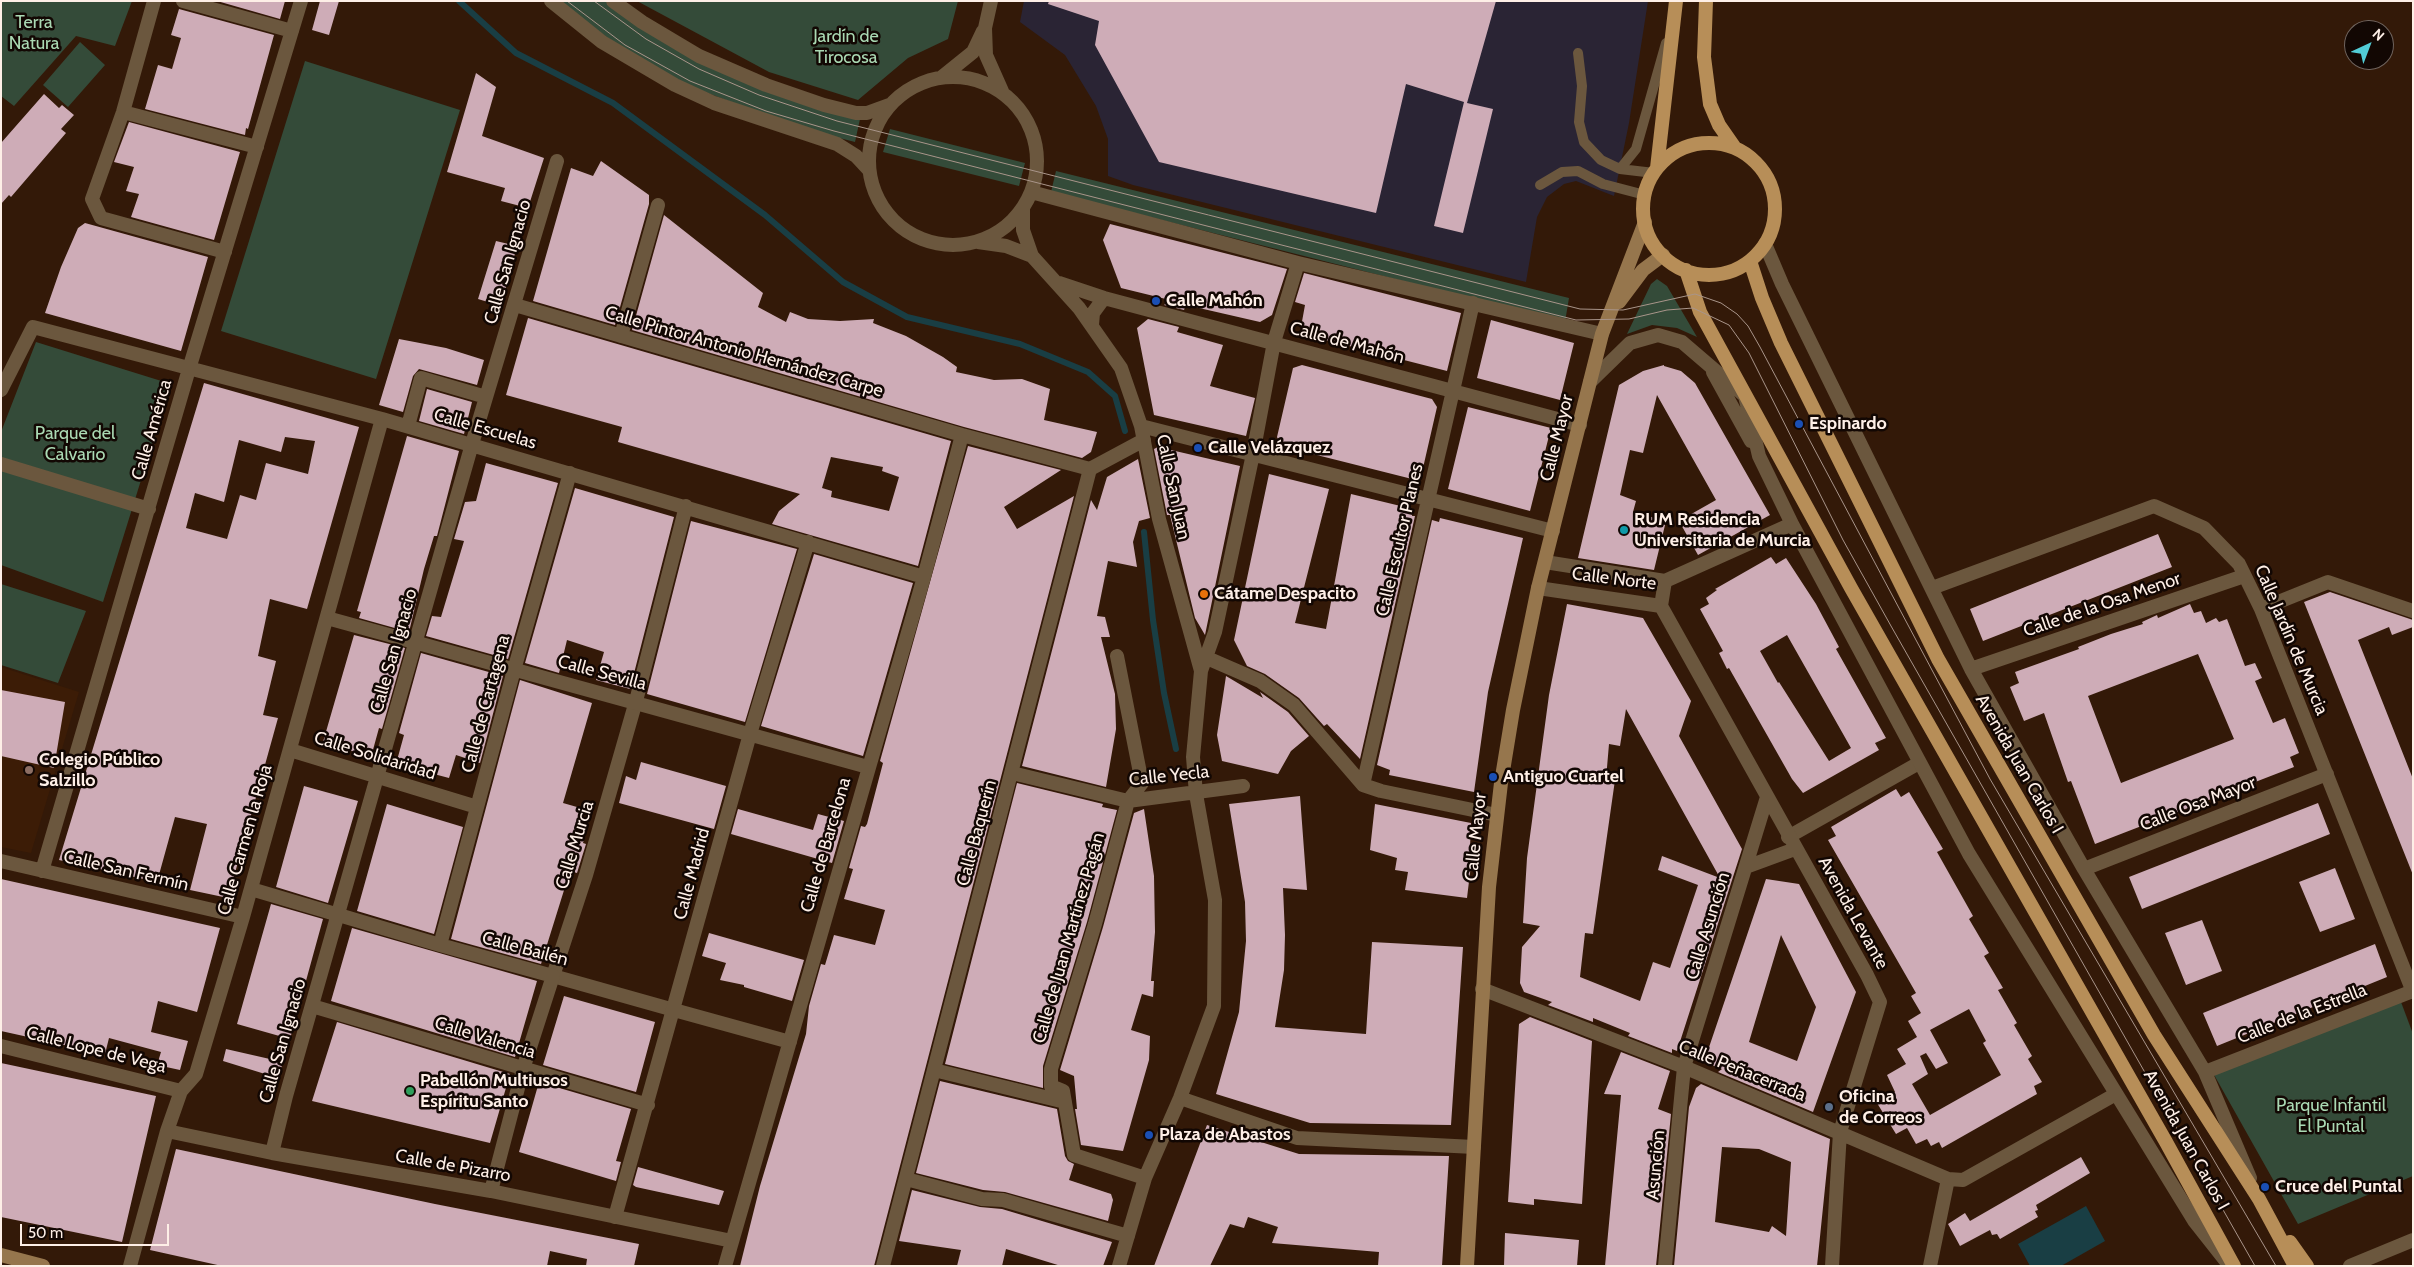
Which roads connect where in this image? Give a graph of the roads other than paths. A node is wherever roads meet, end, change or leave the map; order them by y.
1 (154, 1) edge
2 (183, 1) edge
3 (302, 1) edge
4 (551, 1) edge
5 (613, 1) edge
6 (991, 1) edge
7 (1706, 1) edge
8 (1675, 8) edge
9 (985, 28) junction
10 (292, 31) junction
11 (1578, 53) dead end
12 (941, 78) junction
13 (1003, 93) junction
14 (890, 105) junction
15 (123, 112) junction
16 (257, 147) junction
17 (1735, 148) junction
18 (557, 162) dead end
19 (1620, 169) junction
20 (869, 170) junction
21 (1656, 170) junction
22 (1540, 185) dead end
23 (1031, 192) junction
24 (1645, 195) junction
25 (658, 206) dead end
26 (1023, 209) junction
27 (1645, 222) junction
28 (977, 242) junction
29 (1765, 244) junction
30 (225, 252) junction
31 (1663, 255) junction
32 (1032, 256) junction
33 (1750, 261) junction
34 (1298, 263) junction
35 (1686, 270) junction
36 (1056, 282) junction
37 (1104, 298) junction
38 (1473, 303) junction
39 (515, 306) junction
40 (1092, 325) junction
41 (1602, 334) junction
42 (622, 336) junction
43 (1274, 342) junction
44 (1709, 365) junction
45 (189, 369) junction
46 (1590, 382) junction
47 (1, 390) edge
48 (1453, 392) junction
49 (1745, 396) junction
50 (486, 397) junction
51 (382, 418) junction
52 (1580, 425) junction
53 (408, 426) junction
54 (1141, 426) junction
55 (962, 435) junction
56 (1144, 440) junction
57 (472, 444) junction
58 (1253, 454) junction
59 (1759, 456) junction
60 (1, 464) edge
61 (1090, 469) junction
62 (570, 473) junction
63 (1428, 499) junction
64 (686, 506) junction
65 (148, 509) junction
66 (1792, 524) junction
67 (1553, 530) junction
68 (808, 542) junction
69 (1545, 562) junction
70 (2244, 576) junction
71 (924, 577) junction
72 (1665, 581) junction
73 (1538, 588) junction
74 (1932, 588) junction
75 (1661, 606) junction
76 (2261, 609) junction
77 (2413, 611) edge
78 (327, 618) junction
79 (416, 643) junction
80 (1117, 656) dead end
81 (1204, 664) junction
82 (514, 670) junction
83 (1971, 670) junction
84 (636, 702) junction
85 (750, 734) junction
86 (290, 750) junction
87 (1919, 763) junction
88 (868, 767) junction
89 (1012, 773) junction
90 (2326, 774) junction
91 (378, 777) junction
92 (1363, 785) junction
93 (1243, 786) dead end
94 (1196, 794) junction
95 (1767, 797) junction
96 (1128, 802) junction
97 (477, 807) junction
98 (1497, 815) junction
99 (1792, 843) junction
100 (1, 861) edge
101 (1746, 867) junction
102 (2084, 869) junction
103 (42, 871) junction
104 (251, 889) junction
105 (338, 915) junction
106 (243, 917) junction
107 (440, 945) junction
108 (553, 976) junction
109 (1482, 989) junction
110 (2413, 992) edge
111 (312, 1006) junction
112 (674, 1010) junction
113 (790, 1042) junction
114 (1, 1046) edge
115 (1684, 1067) junction
116 (523, 1069) junction
117 (934, 1070) junction
118 (2205, 1072) junction
119 (181, 1091) junction
120 (2116, 1094) junction
121 (1180, 1098) junction
122 (1065, 1102) junction
123 (648, 1105) junction
124 (167, 1131) junction
125 (1840, 1132) junction
126 (1474, 1147) junction
127 (272, 1153) junction
128 (1145, 1178) junction
129 (906, 1179) junction
130 (1948, 1179) junction
131 (491, 1191) junction
132 (2259, 1199) junction
133 (615, 1217) junction
134 (1128, 1236) junction
135 (2413, 1240) edge
136 (732, 1241) junction
137 (1, 1255) edge
138 (43, 1266) edge
139 (130, 1266) edge
140 (725, 1266) edge
141 (883, 1266) edge
142 (1119, 1266) edge
143 (1467, 1266) edge
144 (1665, 1266) edge
145 (1832, 1266) edge
146 (1930, 1266) edge
147 (2230, 1266) edge
148 (2234, 1266) edge
149 (2295, 1266) edge
150 (2307, 1266) edge
151 (2350, 1266) edge

1 - 15 street
2 - 10 street
3 - 10 street, Calle América
4 - 20 street
5 - 14 street
6 - 9 street
7 - 17 main road
8 - 19 lane
8 - 21 main road
9 - 12 street
9 - 13 street
10 - 16 street, Calle América
11 - 19 lane
12 - 13 street
12 - 14 street
13 - 23 street
14 - 20 street
15 - 16 street
15 - 30 street
16 - 30 street, Calle América
17 - 21 main road
17 - 29 main road
18 - 39 street, Calle San Ignacio
19 - 21 lane
20 - 28 street
21 - 24 main road
22 - 24 lane
23 - 26 street
23 - 34 street
24 - 27 main road
25 - 42 street
26 - 28 street
26 - 32 street, Calle San Juan
27 - 31 main road
27 - 41 main road
28 - 32 street, Calle San Juan
29 - 33 main road
29 - 74 street
30 - 45 street, Calle América
31 - 35 main road
31 - 41 main road
32 - 36 street, Calle San Juan
33 - 35 main road
33 - 132 main road, Avenida Juan Carlos I
34 - 38 street
34 - 43 street
35 - 49 main road, Avenida Juan Carlos I
36 - 37 street, Calle de Mahón
36 - 40 street, Calle San Juan
37 - 40 street
37 - 43 street, Calle de Mahón
38 - 41 street
38 - 48 street, Calle Escultor Planes
39 - 42 street, Calle Pintor Antonio Hernández Carpe
39 - 50 street, Calle San Ignacio
40 - 54 street, Calle San Juan
41 - 46 main road, Calle Mayor
42 - 55 street, Calle Pintor Antonio Hernández Carpe
43 - 48 street, Calle de Mahón
43 - 58 street
44 - 46 street
44 - 49 street
44 - 59 street
45 - 47 street, Calle Escuelas
45 - 51 street, Calle Escuelas
45 - 65 street, Calle América
46 - 52 main road, Calle Mayor
48 - 52 street, Calle de Mahón
48 - 63 street, Calle Escultor Planes
49 - 59 street
49 - 148 main road, Avenida Juan Carlos I
50 - 53 street
50 - 57 street, Calle San Ignacio
51 - 53 street, Calle Escuelas
51 - 78 street, Calle Carmen la Roja
52 - 67 main road, Calle Mayor
53 - 57 street, Calle Escuelas
54 - 56 street, Calle San Juan
54 - 58 street
55 - 61 street, Calle Pintor Antonio Hernández Carpe
55 - 71 street, Calle de Barcelona
56 - 61 street
56 - 81 street, Calle San Juan
57 - 62 street, Calle Escuelas
57 - 79 street, Calle San Ignacio
58 - 63 street
58 - 81 street
59 - 66 street
60 - 65 street
61 - 89 street, Calle Baquerín
62 - 64 street, Calle Escuelas
62 - 82 street, Calle de Cartagena
63 - 67 street
63 - 92 street, Calle Escultor Planes
64 - 68 street, Calle Escuelas
64 - 84 street, Calle Murcia
65 - 103 street, Calle América
66 - 72 street, Calle Norte
66 - 87 street
67 - 69 main road, Calle Mayor
68 - 71 street, Calle Escuelas
68 - 85 street, Calle Madrid
69 - 72 street, Calle Norte
69 - 73 main road, Calle Mayor
70 - 74 street, Calle Jardín de Murcia
70 - 76 street, Calle Jardín de Murcia
70 - 83 street, Calle de la Osa Menor
71 - 88 street, Calle de Barcelona
72 - 75 street, Calle Norte
73 - 75 street, Calle Norte
73 - 98 main road, Calle Mayor
74 - 83 street
75 - 95 street, Avenida Levante
76 - 77 street
76 - 90 street, Calle Jardín de Murcia
78 - 79 street, Calle Sevilla
78 - 86 street, Calle Carmen la Roja
79 - 82 street, Calle Sevilla
79 - 91 street, Calle San Ignacio
80 - 96 street, Calle de Juan Martínez Pagán
81 - 92 street
81 - 94 street, Calle San Juan
82 - 84 street, Calle Sevilla
82 - 97 street, Calle de Cartagena
83 - 102 street
84 - 85 street, Calle Sevilla
84 - 108 street, Calle Murcia
85 - 88 street, Calle Sevilla
85 - 112 street, Calle Madrid
86 - 91 street, Calle Solidaridad
86 - 104 street, Calle Carmen la Roja
87 - 99 street
87 - 120 street
88 - 113 street, Calle de Barcelona
89 - 96 street, Calle Yecla
89 - 117 street, Calle Baquerín
90 - 102 street, Calle Osa Mayor
90 - 110 street, Calle Jardín de Murcia
91 - 97 street, Calle Solidaridad
91 - 105 street, Calle San Ignacio
92 - 98 street
93 - 94 street, Calle Yecla
94 - 96 street, Calle Yecla
94 - 121 street, Calle San Juan
95 - 99 street, Avenida Levante
95 - 101 street, Calle Asunción
96 - 122 street, Calle de Juan Martínez Pagán
97 - 107 street, Calle de Cartagena
98 - 109 main road, Calle Mayor
99 - 101 street
99 - 125 street, Avenida Levante
100 - 103 street, Calle San Fermín
101 - 115 street, Calle Asunción
102 - 118 street
103 - 106 street, Calle San Fermín
104 - 105 street, Calle Bailén
104 - 106 street, Calle Carmen la Roja
105 - 107 street, Calle Bailén
105 - 111 street, Calle San Ignacio
106 - 119 street, Calle Carmen la Roja
107 - 108 street, Calle Bailén
108 - 112 street, Calle Bailén
108 - 116 street, Calle Murcia
109 - 115 street, Calle Peñacerrada
109 - 126 main road, Calle Mayor
110 - 118 street, Calle de la Estrella
111 - 116 street, Calle Valencia
111 - 127 street, Calle San Ignacio
112 - 113 street, Calle Bailén
112 - 123 street, Calle Madrid
113 - 136 street, Calle de Barcelona
114 - 119 street, Calle Lope de Vega
115 - 125 street, Calle Peñacerrada
115 - 144 street, Asunción
116 - 123 street, Calle Valencia
116 - 131 street, Calle Murcia
117 - 122 street
117 - 129 street, Calle Baquerín
118 - 132 street
119 - 124 street, Calle Carmen la Roja
120 - 130 street
120 - 147 street
121 - 126 street
121 - 128 street, Calle San Juan
122 - 128 street
123 - 133 street, Calle Madrid
124 - 127 street, Calle de Pizarro
124 - 139 street, Calle Carmen la Roja
125 - 130 street, Calle Peñacerrada
125 - 145 street, Avenida Levante
126 - 143 main road, Calle Mayor
127 - 131 street, Calle de Pizarro
128 - 134 street, Calle San Juan
129 - 134 street
129 - 141 street, Calle Baquerín
130 - 146 street
131 - 133 street, Calle de Pizarro
132 - 149 main road, Avenida Juan Carlos I
132 - 150 main road
133 - 136 street, Calle de Pizarro
134 - 142 street, Calle San Juan
135 - 151 street
136 - 140 street, Calle de Barcelona
137 - 138 main road

